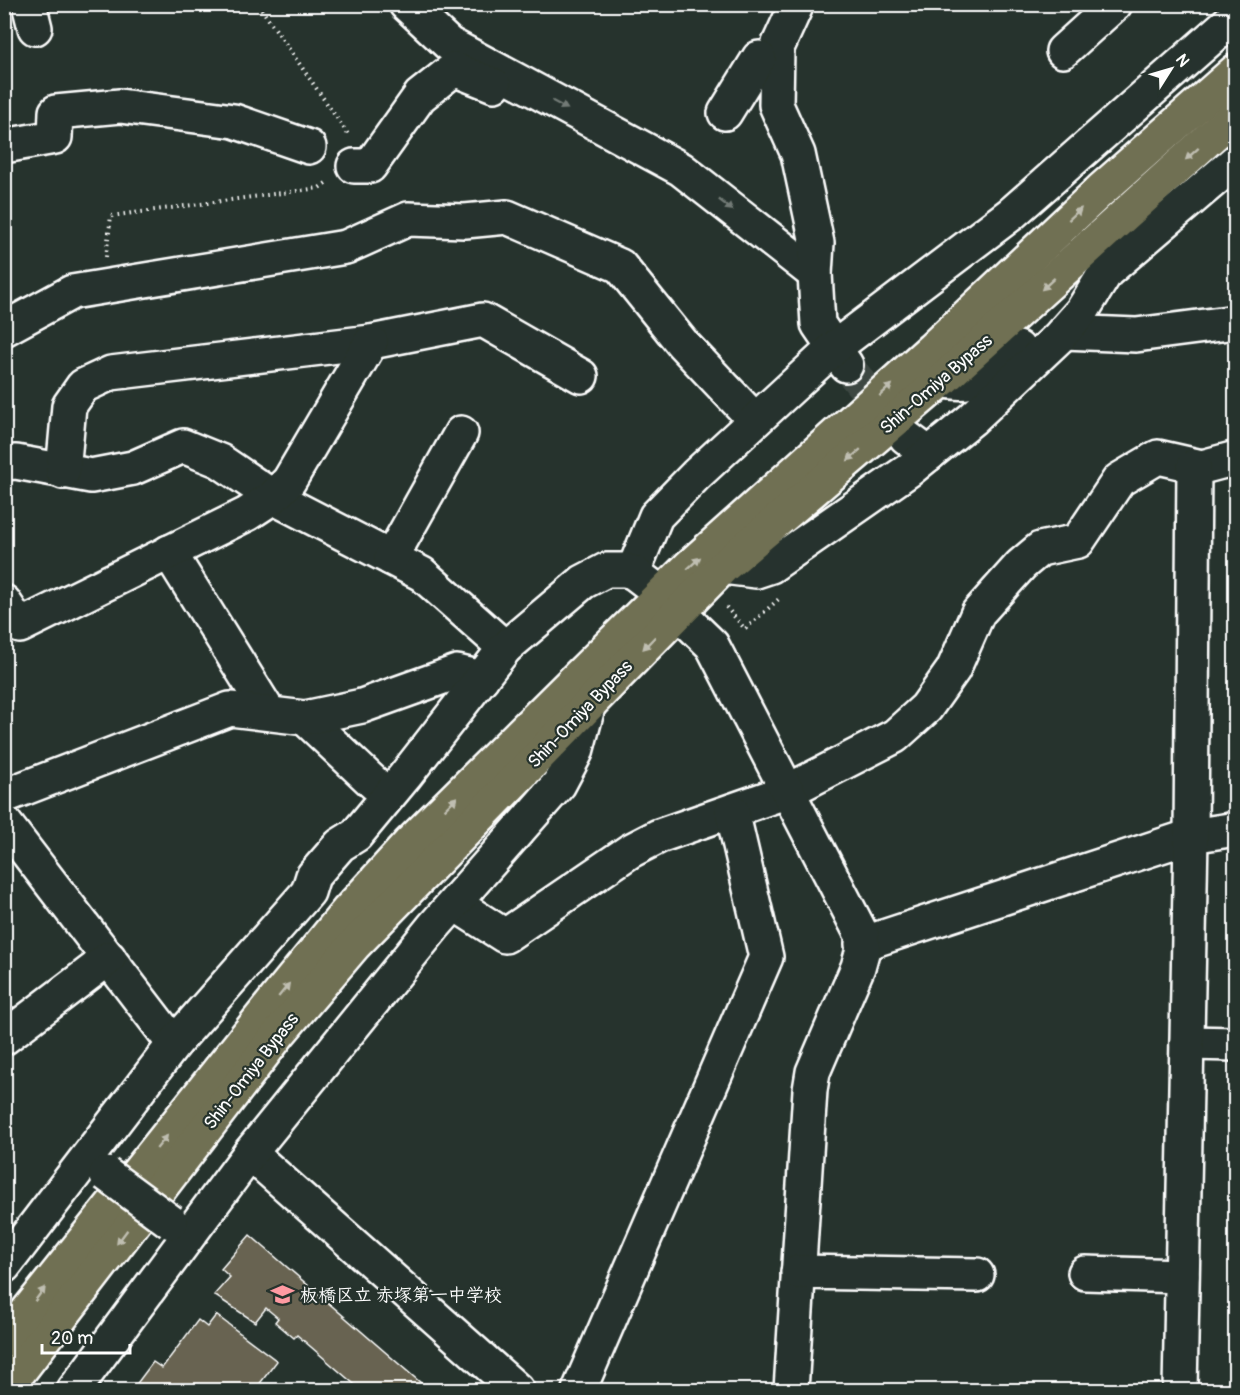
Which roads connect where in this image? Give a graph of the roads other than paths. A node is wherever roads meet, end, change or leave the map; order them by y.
1 (406, 4) edge
2 (797, 4) edge
3 (1114, 4) edge
4 (1236, 16) edge
5 (770, 47) junction
6 (1063, 51) dead end
7 (1236, 71) edge
8 (526, 87) junction
9 (725, 113) dead end
10 (1236, 114) edge
11 (4, 146) edge
12 (309, 147) dead end
13 (1236, 161) edge
14 (362, 166) road end
15 (1106, 272) junction
16 (816, 274) junction
17 (1236, 322) edge
18 (4, 329) edge
19 (1064, 332) junction
20 (370, 342) junction
21 (840, 356) junction
22 (581, 376) dead end
23 (942, 380) junction
24 (755, 420) junction
25 (461, 433) dead end
26 (1236, 458) edge
27 (4, 463) edge
28 (1194, 466) junction
29 (63, 471) junction
30 (273, 496) junction
31 (168, 552) junction
32 (391, 558) junction
33 (723, 567) junction
34 (633, 572) junction
35 (4, 602) edge
36 (669, 604) junction
37 (506, 648) junction
38 (482, 678) junction
39 (588, 707) junction
40 (268, 713) junction
41 (305, 718) junction
42 (375, 784) dead end
43 (788, 791) junction
44 (4, 796) edge
45 (732, 811) junction
46 (4, 822) edge
47 (1236, 829) edge
48 (1191, 836) junction
49 (455, 904) junction
50 (862, 944) junction
51 (109, 958) junction
52 (4, 1038) edge
53 (1187, 1043) junction
54 (174, 1044) junction
55 (1236, 1044) edge
56 (250, 1153) junction
57 (95, 1166) junction
58 (180, 1229) junction
59 (4, 1266) edge
60 (798, 1272) junction
61 (1085, 1273) dead end
62 (977, 1275) dead end
63 (1182, 1276) junction
64 (4, 1341) edge
65 (5, 1390) edge
66 (74, 1390) edge
67 (517, 1390) edge
68 (579, 1390) edge
69 (791, 1390) edge
70 (1180, 1390) edge

1 - 8 street
2 - 5 street
3 - 6 street
4 - 21 street
5 - 9 street
5 - 16 street
36 -> 7 highway, Shin-Omiya Bypass
8 - 14 street
8 -> 16 street
10 -> 23 highway, Shin-Omiya Bypass
11 - 12 street
13 - 15 street
15 - 19 street
15 - 23 street
16 - 21 street
17 - 19 street
18 - 24 street
19 - 33 street
20 - 22 street
20 - 29 street
20 - 30 street
21 - 24 street
23 -> 33 highway, Shin-Omiya Bypass
24 - 34 street
25 - 32 street
26 - 28 street
27 - 29 street
28 - 43 street
28 - 48 street
29 - 30 street
30 - 31 street
30 - 32 street
31 - 35 street
31 - 40 street
32 - 37 street
33 - 36 highway, Shin-Omiya Bypass
34 - 36 street
34 - 37 street
36 -> 39 highway, Shin-Omiya Bypass
36 - 43 street
64 -> 36 highway, Shin-Omiya Bypass
37 - 38 street
38 - 41 street
38 - 54 street
39 - 49 street
39 -> 65 highway, Shin-Omiya Bypass
40 - 41 street
40 - 44 street
41 - 42 street
43 - 45 street
43 - 50 street
45 - 49 street
45 - 68 street
46 - 51 street
47 - 48 street
48 - 50 street
48 - 53 street
49 - 56 street
50 - 60 street
51 - 52 street
51 - 54 street
53 - 55 street
53 - 63 street
54 - 57 street
56 - 58 street
56 - 67 street
57 - 58 street, bridge
57 - 59 street
58 - 66 street
60 - 62 street
60 - 69 street
61 - 63 street
63 - 70 street

